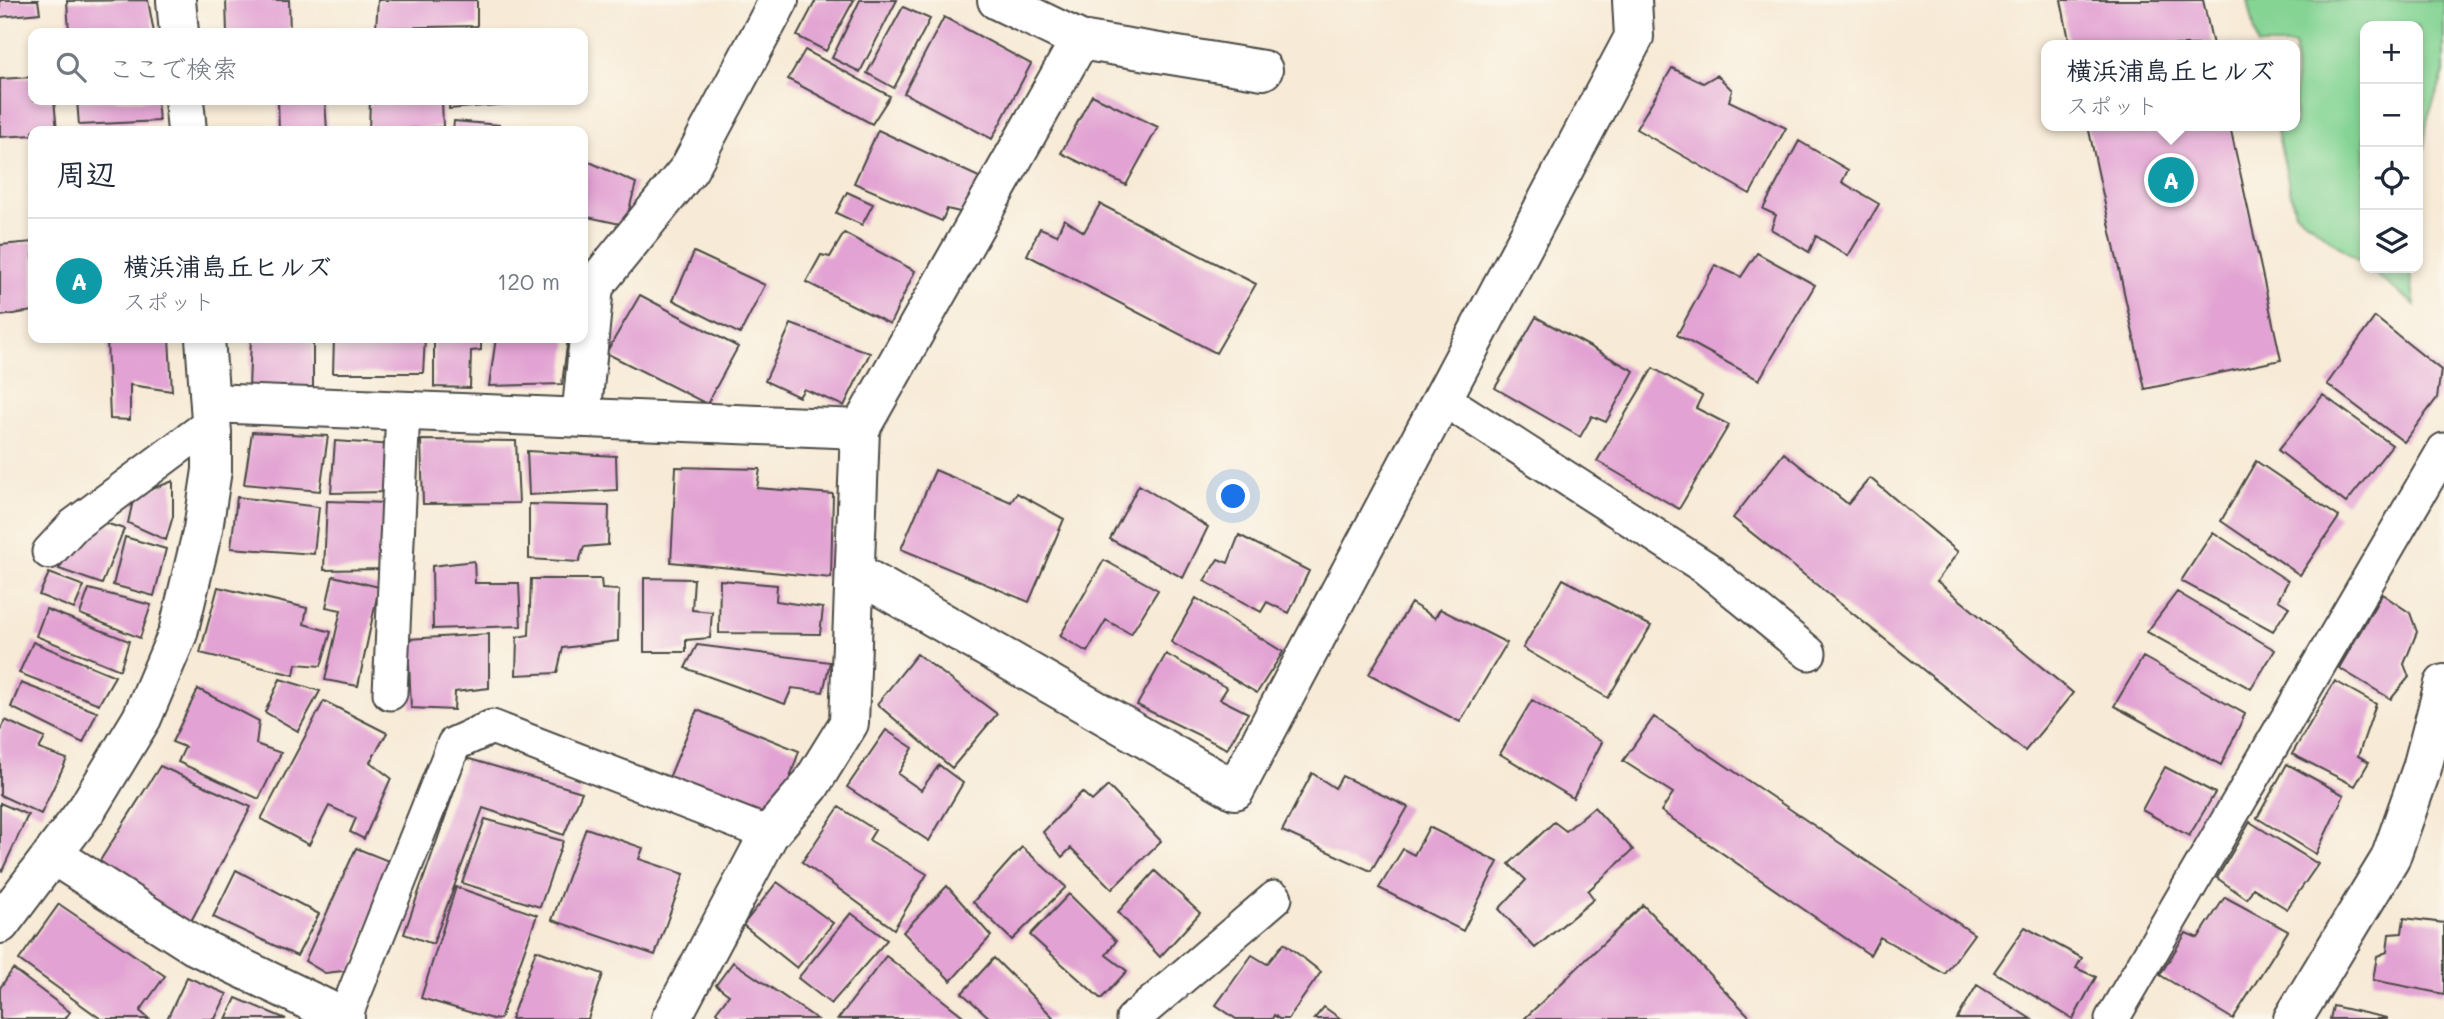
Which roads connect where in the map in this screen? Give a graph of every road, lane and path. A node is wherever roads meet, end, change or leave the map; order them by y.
1 (176, 0) edge
2 (779, 0) edge
3 (997, 0) edge
4 (1632, 0) edge
5 (179, 28) edge
6 (1080, 40) junction
7 (1263, 70) dead end
8 (184, 105) edge
9 (187, 126) edge
10 (205, 343) edge
11 (1442, 398) junction
12 (403, 411) junction
13 (211, 413) junction
14 (584, 418) junction
15 (860, 429) junction
16 (2444, 450) edge
17 (49, 552) dead end
18 (855, 572) junction
19 (1809, 653) dead end
20 (2444, 684) edge
21 (390, 693) dead end
22 (769, 834) junction
23 (53, 855) junction
24 (1275, 898) dead end
25 (0, 924) edge
26 (344, 1018) edge
27 (671, 1019) edge
28 (1133, 1019) edge
29 (2112, 1019) edge
30 (2294, 1019) edge

1 - 5 street
2 - 14 street
3 - 6 street
4 - 11 street
6 - 7 street
6 - 15 street
8 - 9 street
10 - 13 street
11 - 18 street
11 - 19 lane
12 - 13 street
12 - 14 street
12 - 21 lane
13 - 17 lane
13 - 23 street
14 - 15 street
15 - 18 street
16 - 29 lane
18 - 22 street
20 - 30 street
22 - 26 lane
22 - 27 street
23 - 25 street
23 - 26 street
24 - 28 lane

